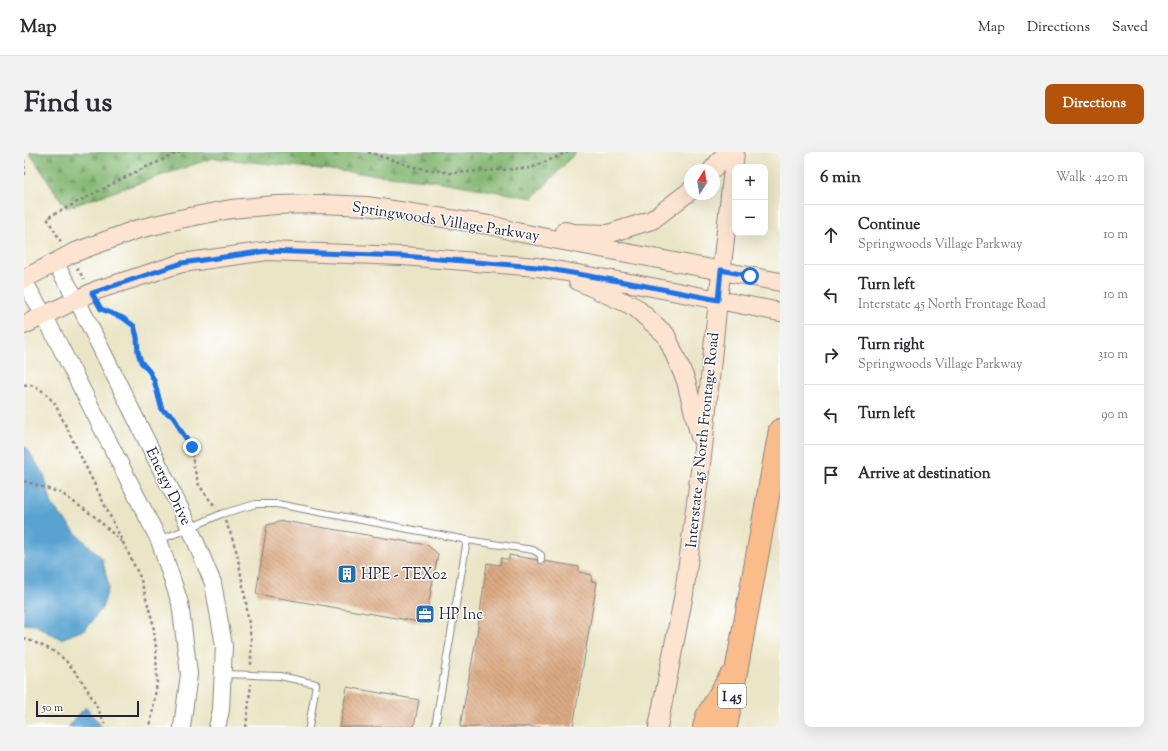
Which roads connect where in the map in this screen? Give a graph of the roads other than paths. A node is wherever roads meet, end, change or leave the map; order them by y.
1 (727, 152) edge
2 (735, 152) edge
3 (717, 164) edge
4 (684, 196) edge
5 (495, 226) junction
6 (62, 259) junction
7 (553, 270) junction
8 (721, 270) junction
9 (24, 280) edge
10 (780, 282) edge
11 (84, 296) junction
12 (718, 300) junction
13 (780, 312) edge
14 (44, 315) junction
15 (24, 325) edge
16 (780, 430) edge
17 (703, 448) junction
18 (190, 528) junction
19 (159, 540) junction
20 (467, 540) junction
21 (541, 560) dead end
22 (737, 664) junction
23 (223, 674) junction
24 (182, 727) edge
25 (217, 727) edge
26 (309, 727) edge
27 (435, 727) edge
28 (658, 727) edge
29 (704, 727) edge
30 (726, 727) edge

1 - 3 main road
2 - 8 main road, Interstate 45 North Frontage Road
4 - 5 main road
5 - 6 main road, Springwoods Village Parkway
5 - 8 main road, Springwoods Village Parkway
6 - 9 main road, Springwoods Village Parkway
6 - 11 street, Energy Drive
7 - 11 main road
7 - 12 main road
7 - 17 main road
8 - 10 main road, Springwoods Village Parkway
8 - 12 main road, Interstate 45 North Frontage Road
9 - 14 street
11 - 14 main road
11 - 18 street, Energy Drive
12 - 13 main road
12 - 17 main road, Interstate 45 North Frontage Road
14 - 15 main road
14 - 19 street
16 - 22 highway, I 45
17 - 28 main road, Interstate 45 North Frontage Road
18 - 19 lane
18 - 20 lane
18 - 23 street, Energy Drive
19 - 24 street
20 - 21 lane
20 - 27 lane
22 - 29 highway
22 - 30 highway, I 45
23 - 25 street, Energy Drive
23 - 26 lane

